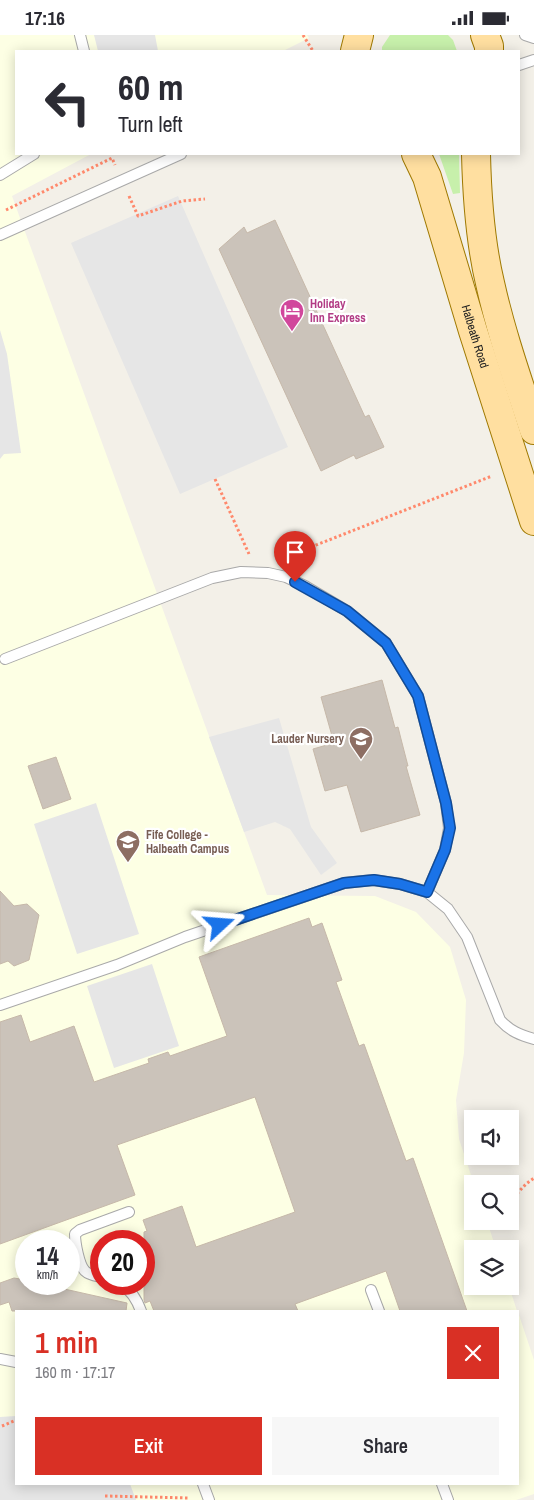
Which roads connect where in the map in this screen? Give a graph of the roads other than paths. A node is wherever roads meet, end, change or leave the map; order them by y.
1 (80, 35) edge
2 (485, 35) edge
3 (525, 35) edge
4 (534, 37) edge
5 (84, 50) edge
6 (489, 50) edge
7 (534, 60) edge
8 (520, 65) edge
9 (32, 155) edge
10 (179, 155) edge
11 (416, 155) edge
12 (476, 155) edge
13 (0, 175) edge
14 (0, 235) edge
15 (534, 430) edge
16 (534, 521) edge
17 (5, 659) dead end
18 (427, 892) junction
19 (0, 1005) edge
20 (534, 1039) edge
21 (129, 1212) dead end
22 (90, 1273) edge
23 (371, 1290) dead end
24 (133, 1295) edge
25 (141, 1310) edge
26 (379, 1310) edge
27 (0, 1359) edge
28 (15, 1362) edge
29 (203, 1485) edge
30 (442, 1485) edge
31 (209, 1499) edge
32 (448, 1500) edge

1 - 5 lane
2 - 6 main road
3 - 4 lane
7 - 8 lane
9 - 13 lane
10 - 14 lane
11 - 16 main road, Halbeath Road
12 - 15 main road
17 - 18 lane
18 - 19 lane
18 - 20 lane
21 - 22 lane
23 - 26 lane
24 - 25 lane
27 - 28 lane
29 - 31 lane
30 - 32 lane

